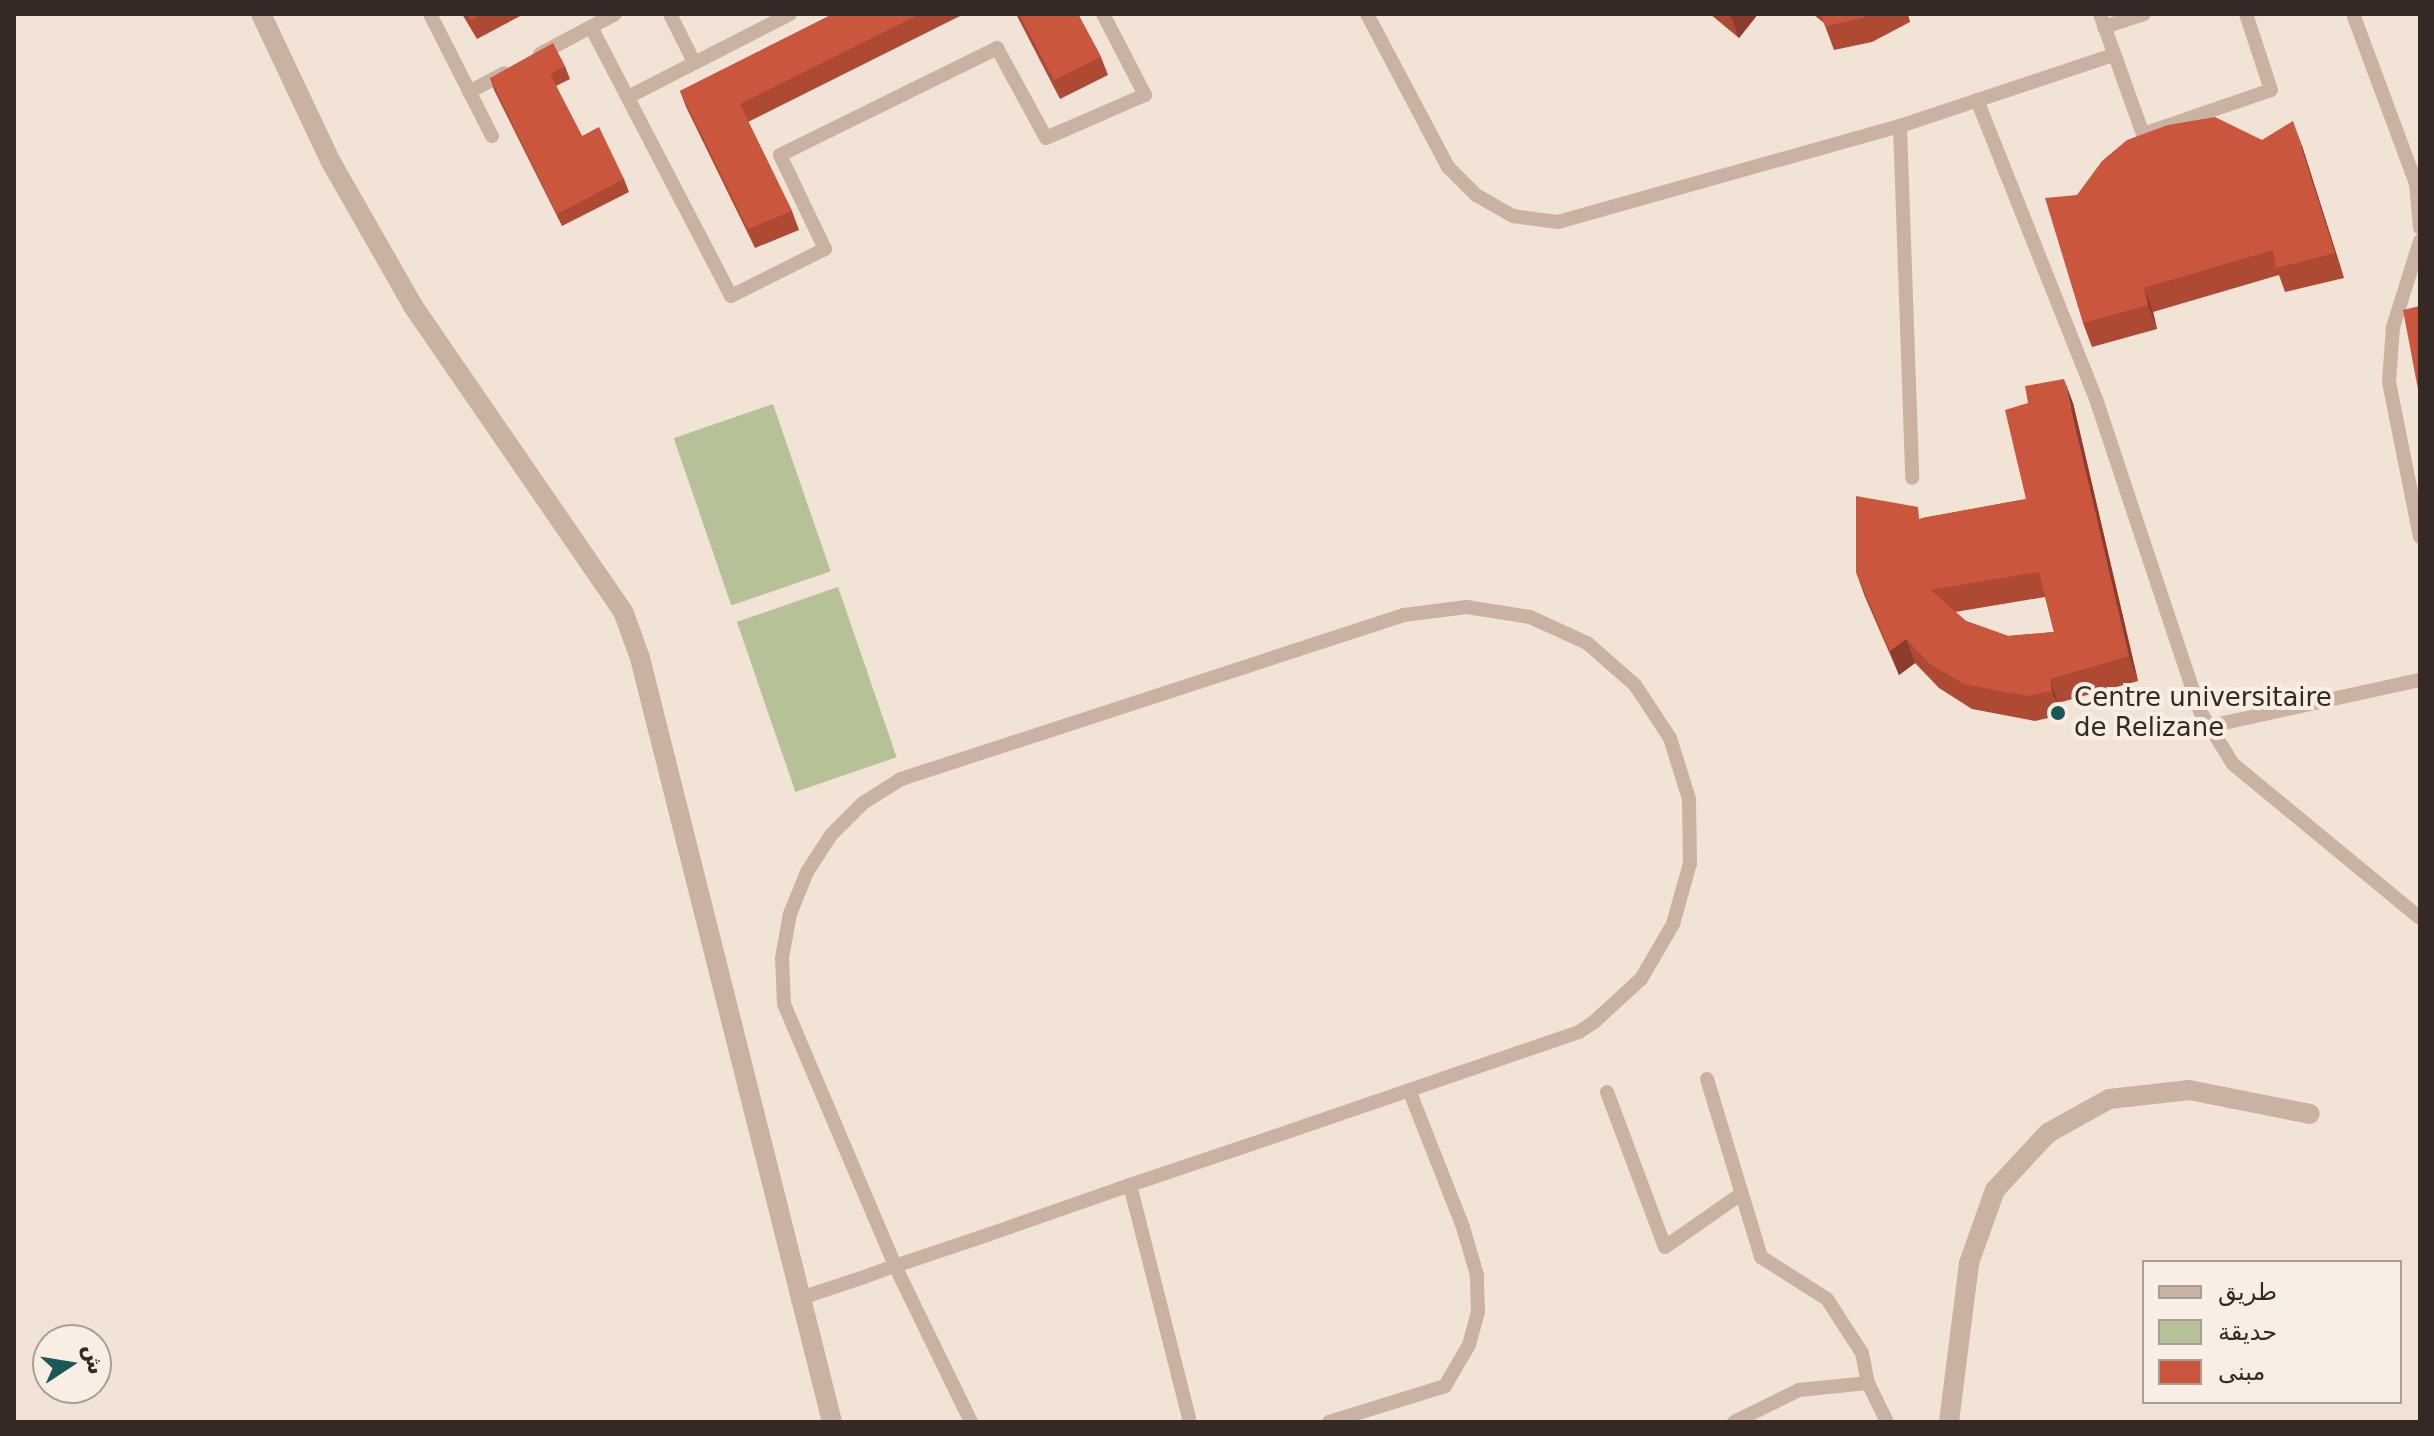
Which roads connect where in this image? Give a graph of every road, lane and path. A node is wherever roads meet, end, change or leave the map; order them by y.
1 (261, 14) edge
2 (430, 14) edge
3 (615, 14) edge
4 (670, 14) edge
5 (790, 14) edge
6 (1103, 14) edge
7 (1367, 14) edge
8 (2144, 14) edge
9 (2246, 14) edge
10 (2353, 14) edge
11 (2102, 20) edge
12 (591, 27) junction
13 (2114, 55) junction
14 (694, 62) junction
15 (469, 92) junction
16 (628, 97) junction
17 (1977, 100) junction
18 (1900, 126) junction
19 (492, 136) dead end
20 (2420, 228) edge
21 (2420, 241) edge
22 (1912, 478) dead end
23 (2420, 537) edge
24 (2420, 680) edge
25 (2210, 726) junction
26 (2420, 918) edge
27 (1707, 1079) dead end
28 (1409, 1090) junction
29 (1607, 1092) dead end
30 (2310, 1114) dead end
31 (1130, 1185) junction
32 (1741, 1194) junction
33 (895, 1266) junction
34 (798, 1299) junction
35 (1868, 1383) junction
36 (832, 1422) edge
37 (971, 1422) edge
38 (1190, 1422) edge
39 (1329, 1422) edge
40 (1734, 1422) edge
41 (1887, 1422) edge
42 (1949, 1422) edge

1 - 34 street
2 - 15 lane
3 - 12 lane
4 - 14 lane
5 - 14 lane
6 - 16 lane
7 - 18 lane
8 - 11 lane
9 - 13 lane
10 - 20 lane
11 - 13 lane
12 - 15 lane
12 - 16 lane
13 - 17 lane
14 - 16 lane
15 - 19 lane
17 - 18 lane
17 - 25 lane
18 - 22 lane
21 - 23 lane
24 - 25 lane
25 - 26 lane
27 - 32 lane
28 - 31 lane
28 - 33 lane
28 - 39 lane
29 - 32 lane
30 - 42 street
31 - 33 lane
31 - 38 lane
32 - 35 lane
33 - 34 lane
33 - 37 lane
34 - 36 street
35 - 40 lane
35 - 41 lane

